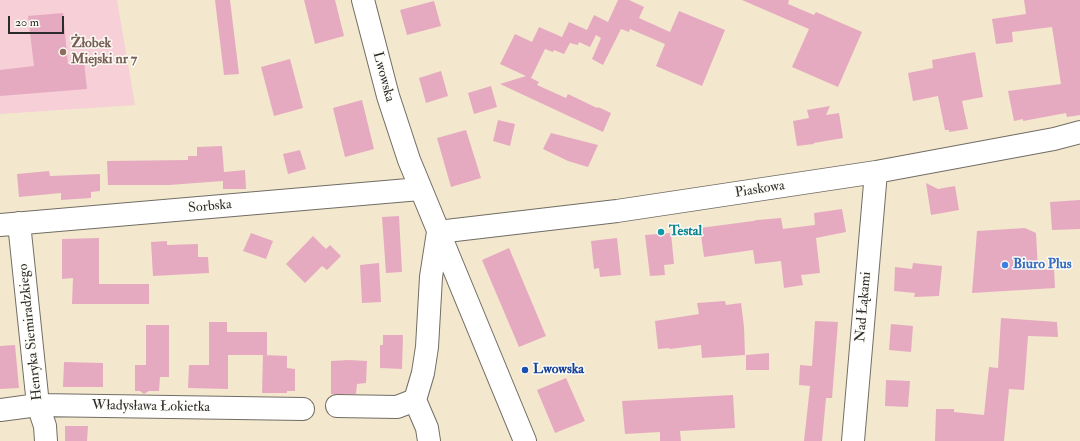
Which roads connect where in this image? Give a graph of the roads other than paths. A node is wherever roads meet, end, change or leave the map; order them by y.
1 (363, 0) edge
2 (1080, 132) edge
3 (876, 172) junction
4 (420, 189) junction
5 (9, 224) edge
6 (438, 232) junction
7 (415, 400) junction
8 (38, 406) junction
9 (337, 406) dead end
10 (303, 409) dead end
11 (0, 410) edge
12 (46, 441) edge
13 (429, 441) edge
14 (525, 441) edge
15 (853, 441) edge

1 - 4 street, Lwowska
2 - 3 street, Piaskowa
3 - 6 street, Piaskowa
3 - 15 street, Nad Łąkami
4 - 5 street, Sorbska
4 - 6 street, Lwowska
5 - 8 street, Henryka Siemiradzkiego
6 - 7 street
6 - 14 street, Lwowska
7 - 9 street
7 - 13 street
8 - 10 street, Władysława Łokietka
8 - 11 street, Władysława Łokietka
8 - 12 street, Henryka Siemiradzkiego

